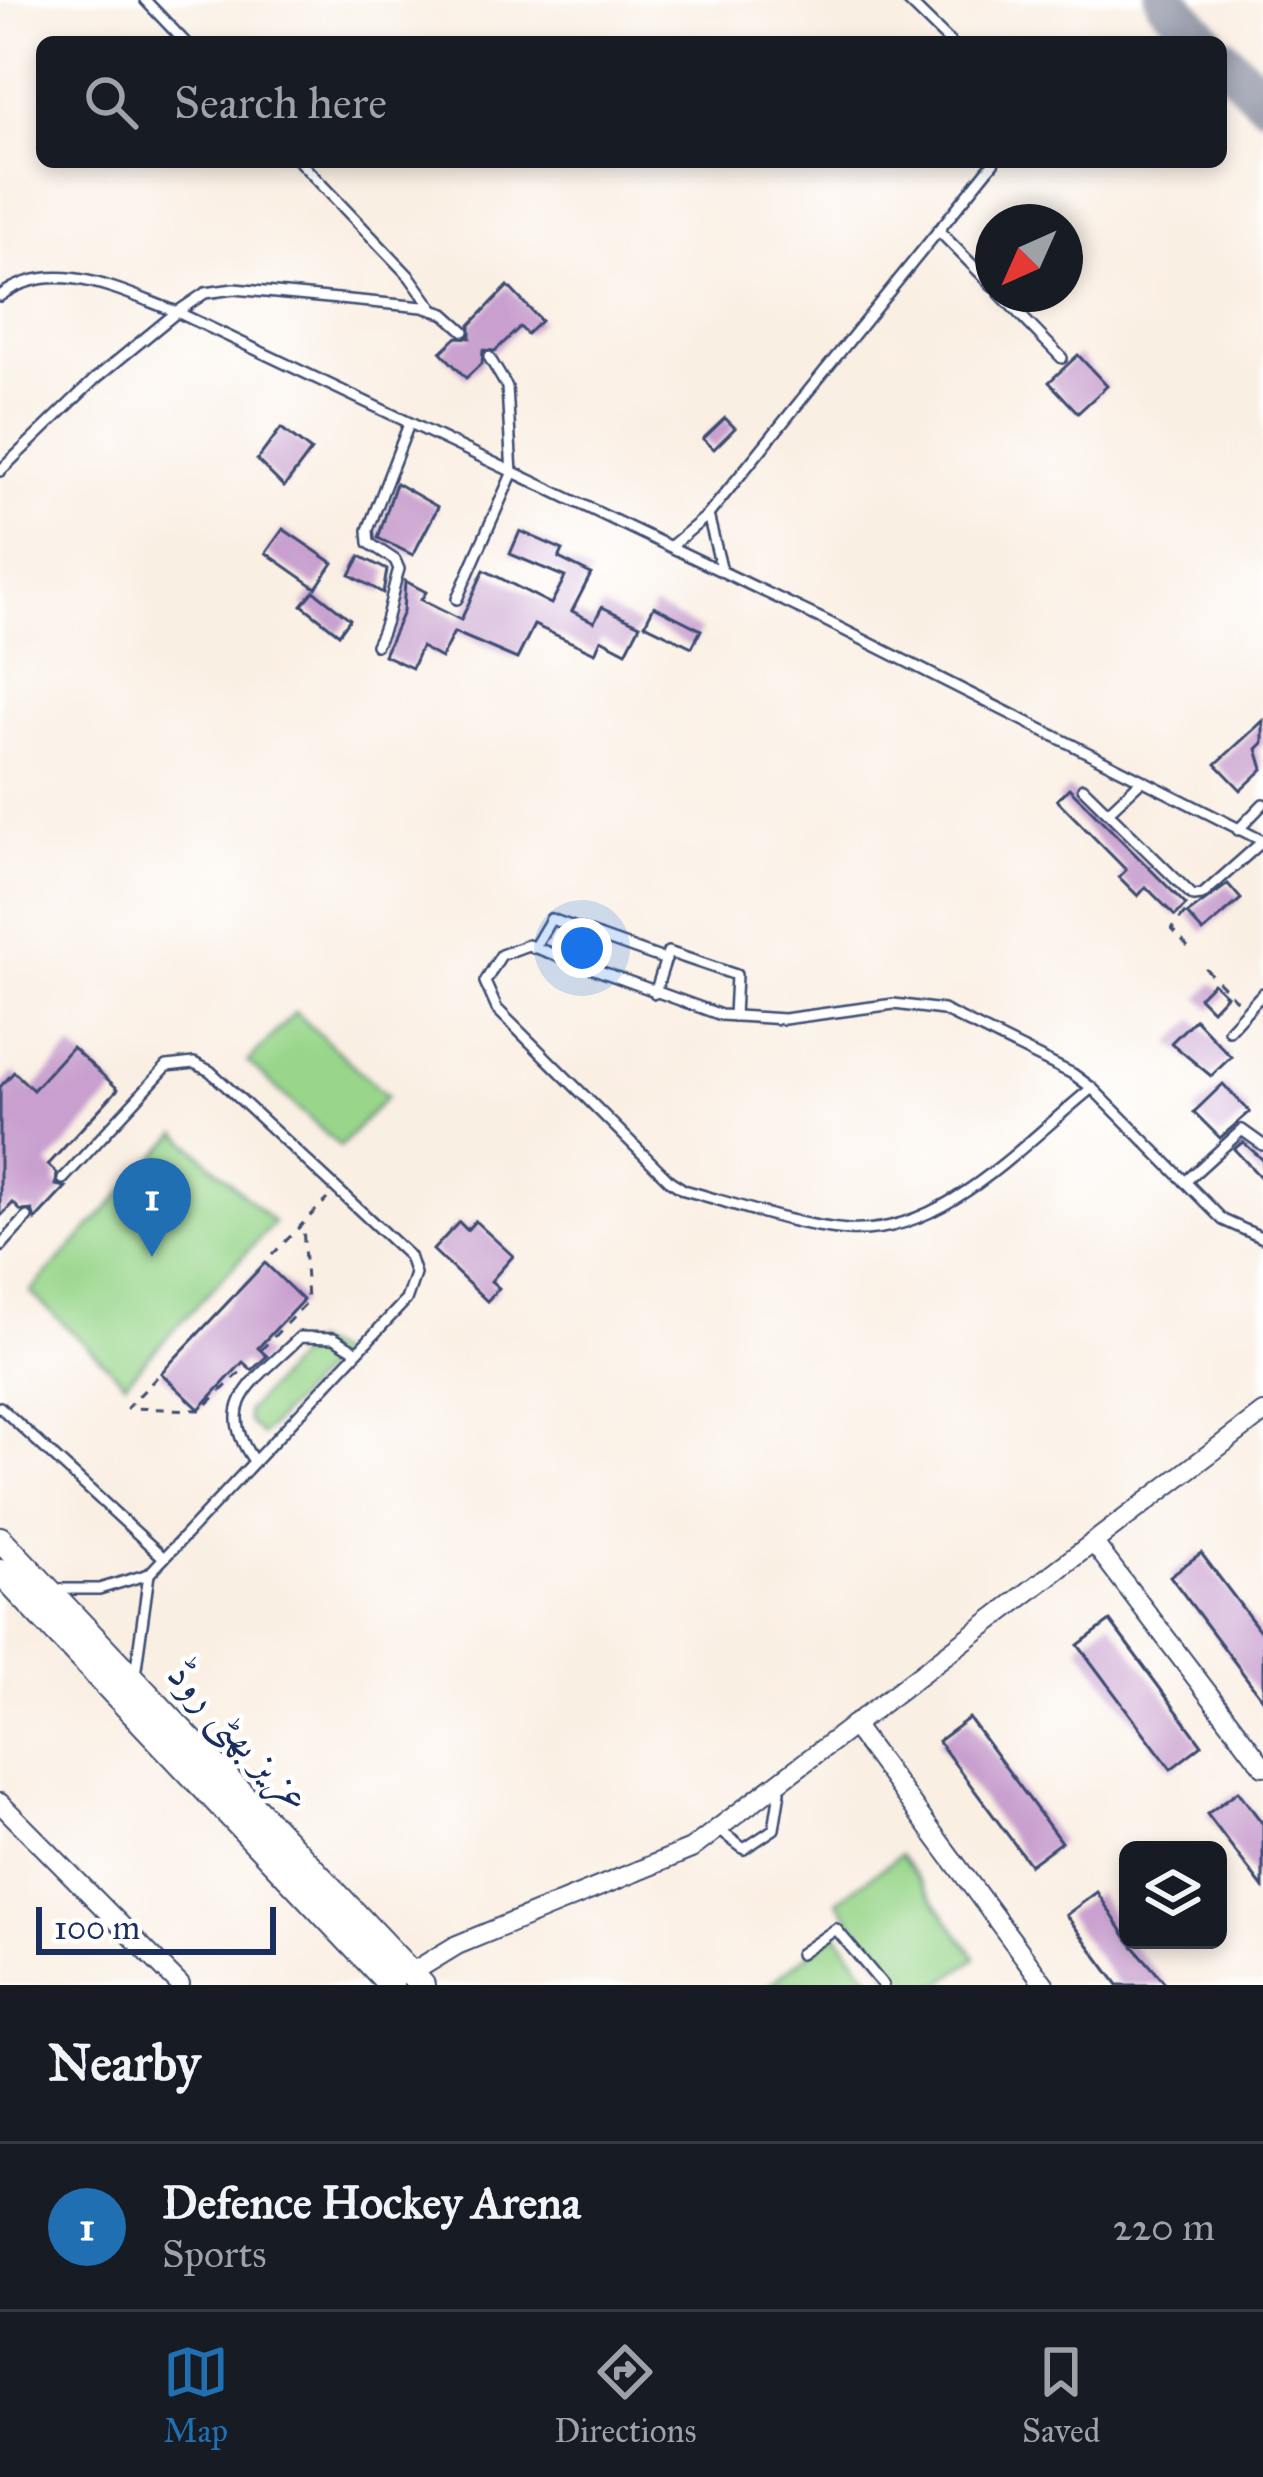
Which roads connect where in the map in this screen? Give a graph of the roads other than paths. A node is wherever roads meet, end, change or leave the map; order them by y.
1 (145, 0) edge
2 (907, 0) edge
3 (179, 36) edge
4 (944, 36) edge
5 (306, 168) edge
6 (989, 168) edge
7 (938, 230) junction
8 (975, 268) edge
9 (0, 296) edge
10 (433, 309) junction
11 (177, 312) junction
12 (1017, 312) edge
13 (464, 331) dead end
14 (489, 357) dead end
15 (1062, 358) dead end
16 (409, 424) junction
17 (0, 471) edge
18 (512, 474) junction
19 (708, 515) junction
20 (671, 546) junction
21 (722, 571) junction
22 (457, 598) dead end
23 (376, 645) dead end
24 (1141, 781) junction
25 (1083, 788) dead end
26 (1263, 804) edge
27 (1108, 812) junction
28 (1238, 830) junction
29 (1263, 841) edge
30 (534, 948) junction
31 (666, 959) junction
32 (655, 993) junction
33 (1263, 993) edge
34 (734, 1016) junction
35 (1229, 1030) dead end
36 (1092, 1088) junction
37 (1263, 1145) edge
38 (63, 1179) dead end
39 (1185, 1182) junction
40 (27, 1217) dead end
41 (1263, 1238) edge
42 (0, 1247) edge
43 (355, 1349) junction
44 (0, 1407) edge
45 (1263, 1413) edge
46 (252, 1458) junction
47 (0, 1539) edge
48 (1093, 1542) junction
49 (164, 1558) junction
50 (0, 1572) edge
51 (148, 1574) junction
52 (49, 1589) junction
53 (135, 1681) junction
54 (853, 1725) junction
55 (1263, 1766) edge
56 (776, 1784) junction
57 (0, 1802) edge
58 (717, 1829) junction
59 (800, 1954) dead end
60 (400, 1982) edge
61 (180, 1985) edge
62 (883, 1985) edge
63 (1046, 1985) edge

1 - 3 lane
2 - 4 lane
5 - 10 lane
6 - 7 lane
7 - 8 lane
7 - 19 lane
9 - 11 lane
10 - 11 lane
10 - 13 lane
11 - 16 lane
11 - 17 lane
12 - 15 lane
14 - 18 lane
16 - 18 lane
16 - 23 lane
18 - 20 lane
18 - 22 lane
19 - 20 lane
19 - 21 lane
20 - 21 lane
21 - 24 lane
24 - 27 lane
24 - 28 lane
25 - 27 lane
26 - 28 lane
27 - 29 lane
28 - 29 lane
30 - 31 lane
30 - 32 lane
30 - 36 lane
31 - 32 lane
31 - 34 lane
32 - 34 lane
33 - 35 lane
34 - 36 lane
36 - 39 lane
37 - 39 lane
38 - 43 lane
39 - 41 lane
40 - 42 lane
43 - 46 lane
43 - 46 lane
44 - 49 lane
45 - 48 street
46 - 49 lane
47 - 52 main road, عزیز بھٹی روڈ
48 - 54 street
48 - 55 street
49 - 51 lane
50 - 60 main road, عزیز بھٹی روڈ
51 - 52 lane
51 - 53 lane
52 - 53 main road, عزیز بھٹی روڈ
53 - 60 main road, عزیز بھٹی روڈ
54 - 56 street
54 - 63 street
56 - 58 street
56 - 58 lane
57 - 61 street
58 - 60 street
59 - 62 lane

